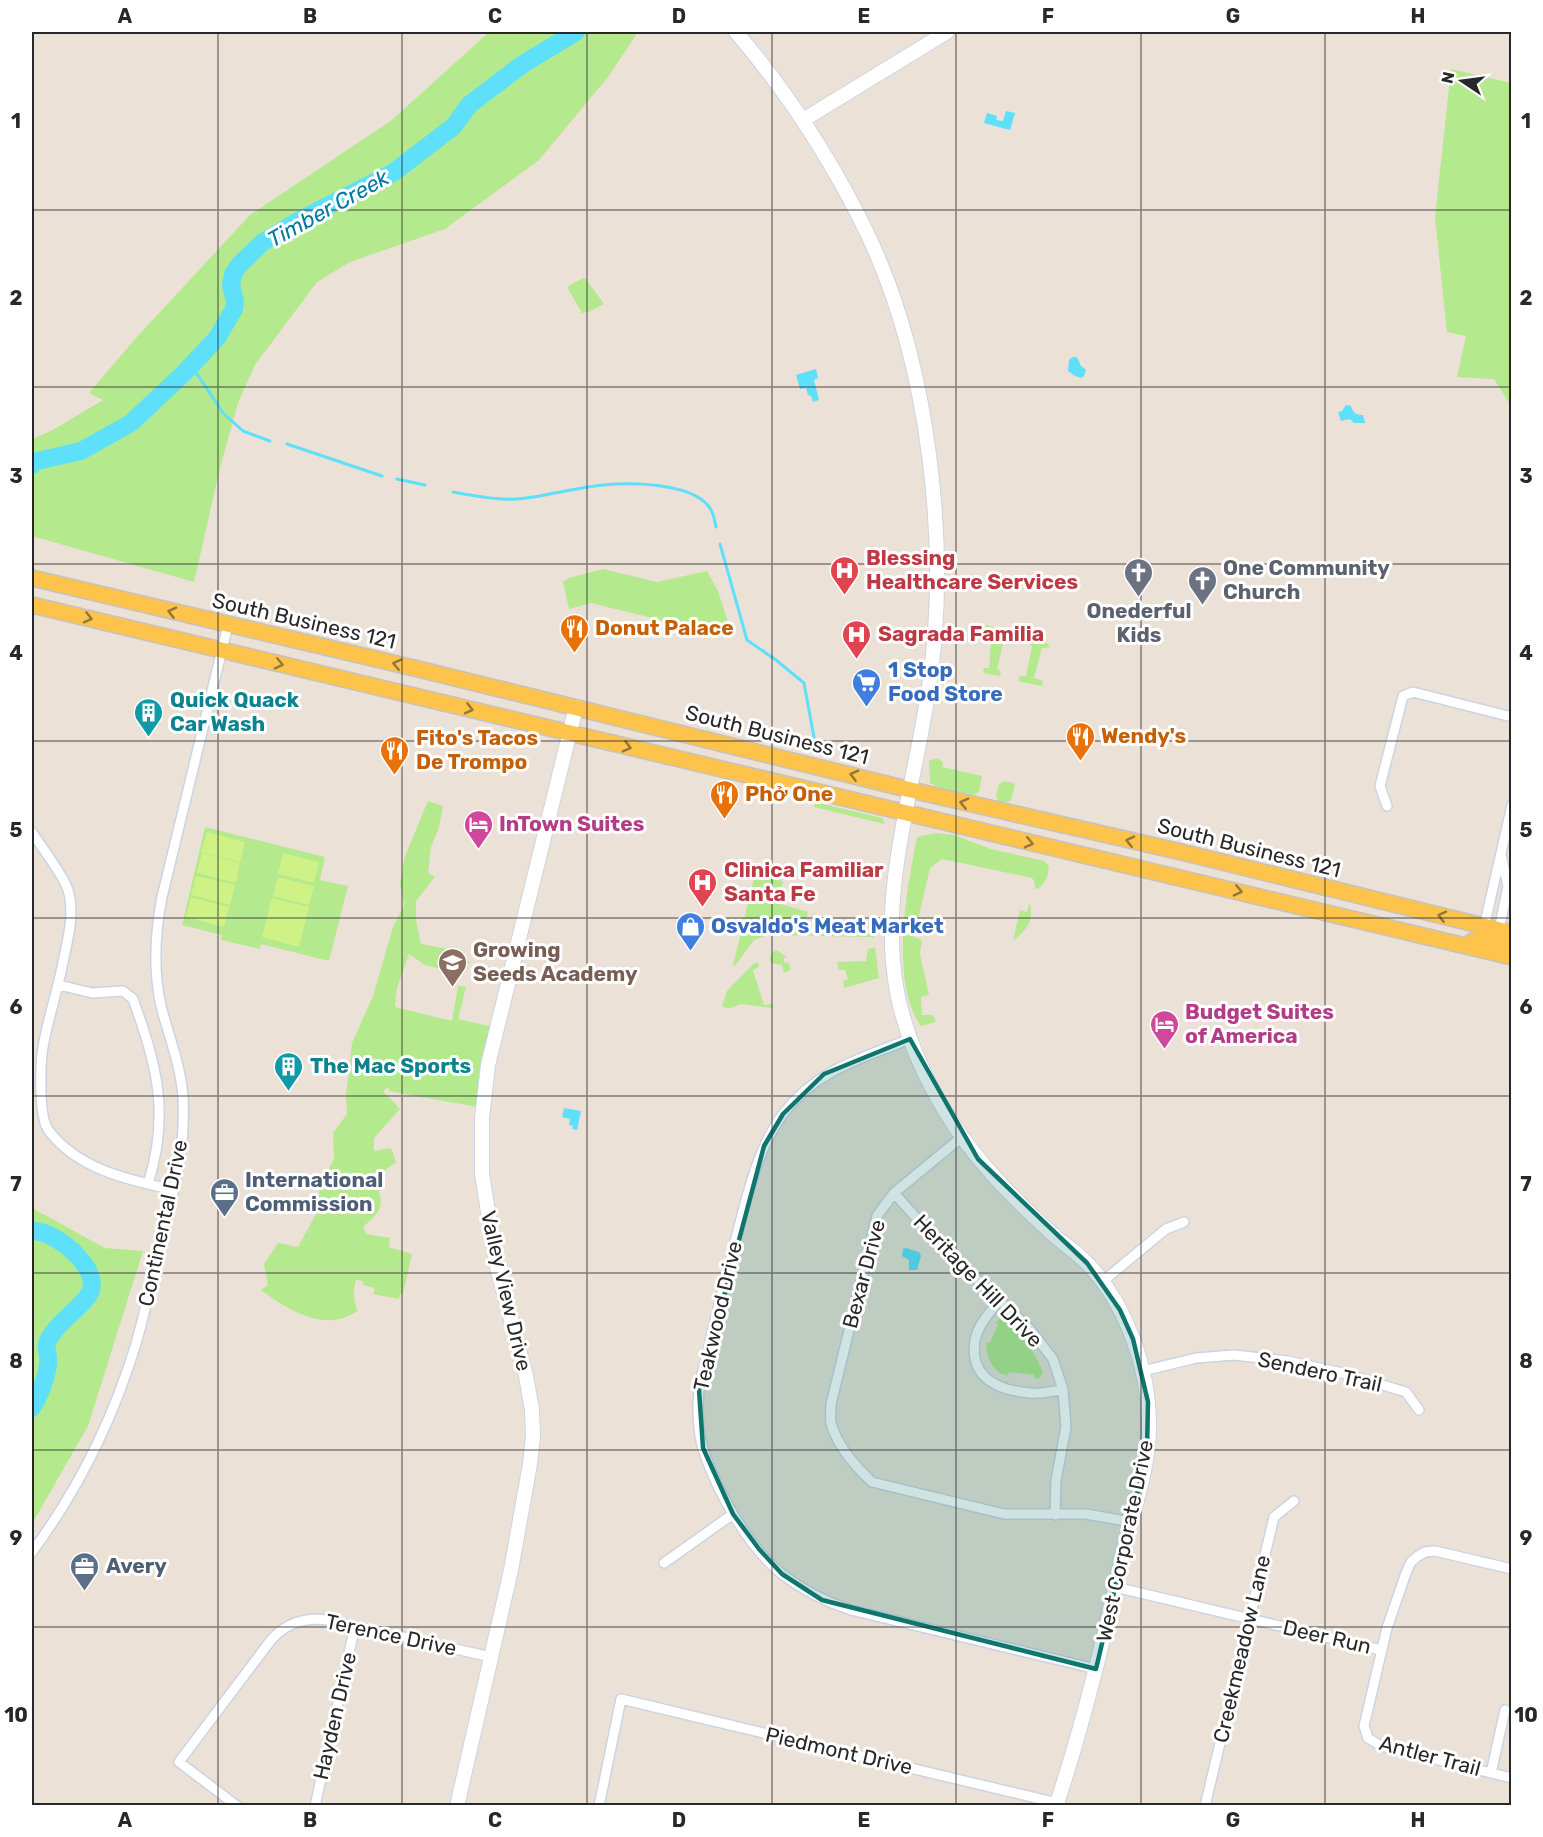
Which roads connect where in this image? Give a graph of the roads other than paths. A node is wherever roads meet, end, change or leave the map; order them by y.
1 (736, 32) edge
2 (948, 32) edge
3 (802, 120) junction
4 (32, 578) edge
5 (32, 605) edge
6 (228, 626) junction
7 (222, 651) junction
8 (576, 707) junction
9 (1512, 717) edge
10 (570, 733) junction
11 (911, 790) junction
12 (1387, 806) dead end
13 (1512, 806) edge
14 (906, 813) junction
15 (32, 832) edge
16 (1500, 853) junction
17 (1188, 854) junction
18 (1181, 878) junction
19 (1498, 930) edge
20 (1512, 945) edge
21 (1470, 947) junction
22 (1512, 957) edge
23 (59, 985) junction
24 (910, 1039) junction
25 (962, 1137) junction
26 (148, 1184) junction
27 (174, 1190) junction
28 (894, 1193) junction
29 (1184, 1222) dead end
30 (1102, 1282) junction
31 (999, 1301) junction
32 (1142, 1371) junction
33 (1063, 1390) junction
34 (1419, 1410) dead end
35 (1294, 1501) dead end
36 (733, 1514) junction
37 (1055, 1515) junction
38 (1131, 1522) junction
39 (32, 1552) edge
40 (664, 1563) dead end
41 (1512, 1569) edge
42 (1115, 1587) junction
43 (1249, 1619) junction
44 (355, 1626) junction
45 (1381, 1650) junction
46 (491, 1657) junction
47 (1096, 1669) junction
48 (1505, 1710) dead end
49 (1491, 1773) junction
50 (1512, 1778) edge
51 (1057, 1804) edge
52 (235, 1805) edge
53 (315, 1806) edge
54 (457, 1806) edge
55 (598, 1806) edge
56 (1205, 1806) edge

1 - 3 street, West Corporate Drive
2 - 3 street
3 - 11 street, West Corporate Drive
6 -> 4 main road, South Business 121
5 -> 7 main road, South Business 121
6 - 7 street, Continental Drive
8 -> 6 main road, South Business 121
7 -> 10 main road, South Business 121
7 - 27 street, Continental Drive
8 - 10 street, Valley View Drive
11 -> 8 main road, South Business 121
9 - 12 street
10 -> 14 main road, South Business 121
10 - 46 street, Valley View Drive
11 - 14 street, West Corporate Drive
17 -> 11 main road, South Business 121
13 - 16 street
14 -> 18 main road, South Business 121
14 - 24 street, West Corporate Drive
15 - 23 street
16 - 19 street
16 - 19 street
17 - 18 main road
19 -> 17 main road, South Business 121
18 -> 21 main road, South Business 121
20 - 21 main road
21 - 22 main road, South Business 121
23 - 26 street
23 - 26 street
24 - 25 street, West Corporate Drive
24 - 36 street, Teakwood Drive
25 - 28 street, Bexar Drive
25 - 30 street, West Corporate Drive
26 - 27 street
27 - 39 street, Continental Drive
28 - 31 street, Heritage Hill Drive
28 - 37 street, Bexar Drive
29 - 30 street
30 - 32 street, West Corporate Drive
31 - 33 street, Heritage Hill Drive
31 - 33 street
32 - 34 street, Sendero Trail
32 - 38 street, West Corporate Drive
33 - 37 street, Heritage Hill Drive
35 - 43 street, Creekmeadow Lane
36 - 40 street
36 - 47 street, Teakwood Drive
37 - 38 street, Bexar Drive
38 - 42 street, West Corporate Drive
41 - 45 street, Deer Run
42 - 43 street, Deer Run
42 - 47 street, West Corporate Drive
43 - 45 street, Deer Run
43 - 56 street, Creekmeadow Lane
44 - 46 street, Terence Drive
44 - 52 street, Terence Drive
44 - 53 street, Hayden Drive
45 - 49 street, Antler Trail
46 - 54 street, Valley View Drive
47 - 51 street, West Corporate Drive
48 - 49 street
49 - 50 street, Antler Trail
51 - 55 street, Piedmont Drive

